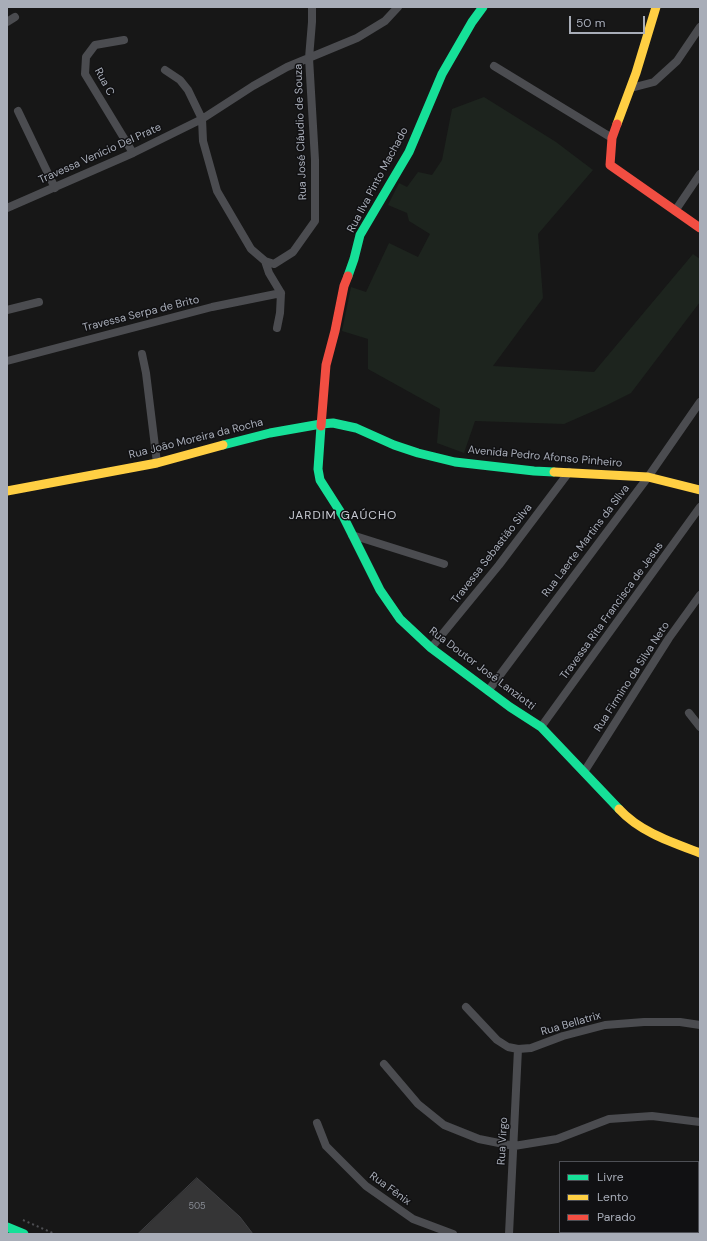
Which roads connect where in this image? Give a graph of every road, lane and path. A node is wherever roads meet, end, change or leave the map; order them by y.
1 (312, 7) edge
2 (398, 7) edge
3 (483, 7) edge
4 (656, 7) edge
5 (15, 17) dead end
6 (7, 22) edge
7 (700, 27) edge
8 (124, 40) dead end
9 (309, 58) junction
10 (494, 66) dead end
11 (165, 70) dead end
12 (631, 88) junction
13 (18, 111) dead end
14 (202, 119) junction
15 (612, 138) junction
16 (133, 153) junction
17 (700, 174) edge
18 (55, 188) junction
19 (7, 208) edge
20 (675, 211) junction
21 (700, 228) edge
22 (265, 262) junction
23 (281, 294) junction
24 (39, 302) dead end
25 (7, 310) edge
26 (277, 328) dead end
27 (142, 354) dead end
28 (7, 361) edge
29 (700, 402) edge
30 (321, 424) junction
31 (158, 463) junction
32 (569, 472) junction
33 (648, 477) junction
34 (700, 490) edge
35 (7, 491) edge
36 (700, 507) edge
37 (352, 536) junction
38 (444, 564) dead end
39 (700, 595) edge
40 (431, 648) junction
41 (488, 691) junction
42 (689, 713) dead end
43 (541, 727) junction
44 (700, 727) edge
45 (584, 772) junction
46 (700, 853) edge
47 (466, 1007) dead end
48 (700, 1025) edge
49 (518, 1049) junction
50 (384, 1064) dead end
51 (700, 1122) edge
52 (317, 1123) dead end
53 (514, 1146) junction
54 (18, 1219) dead end
55 (7, 1227) edge
56 (24, 1234) edge
57 (55, 1234) edge
58 (453, 1234) edge
59 (509, 1234) edge

1 - 9 street, Rua José Cláudio de Souza
2 - 9 street
3 - 30 street, Rua Ilva Pinto Machado
4 - 12 street
5 - 6 street
7 - 12 street
8 - 16 street, Rua C
9 - 14 street
9 - 22 street, Rua José Cláudio de Souza
10 - 15 street
11 - 14 street
12 - 15 street
13 - 18 street
14 - 16 street, Travessa Venício Del Prate
14 - 22 street
15 - 20 street
16 - 18 street, Travessa Venício Del Prate
17 - 20 street
18 - 19 street, Travessa Venício Del Prate
20 - 21 street
22 - 23 street
23 - 26 street
23 - 28 street, Travessa Serpa de Brito
24 - 25 street
27 - 31 street
29 - 33 street, Rua Laerte Martins da SIlva
30 - 31 street, Rua João Moreira da Rocha
30 - 32 street, Avenida Pedro Afonso Pinheiro
30 - 37 street, Rua Doutor José Lanziotti
31 - 35 street, Rua João Moreira da Rocha
32 - 33 street, Avenida Pedro Afonso Pinheiro
32 - 40 street, Travessa Sebastião Silva
33 - 34 street, Avenida Pedro Afonso Pinheiro
33 - 41 street, Rua Laerte Martins da SIlva
36 - 43 street, Travessa Rita Francisca de Jesus
37 - 38 street
37 - 40 street, Rua Doutor José Lanziotti
39 - 45 street, Rua Firmino da Silva Neto
40 - 41 street, Rua Doutor José Lanziotti
41 - 43 street, Rua Doutor José Lanziotti
42 - 44 street
43 - 45 street, Rua Doutor José Lanziotti
45 - 46 street, Rua Doutor José Lanziotti
47 - 49 street
48 - 49 street, Rua Bellatrix
49 - 53 street, Rua Virgo
50 - 53 street
51 - 53 street
52 - 58 street, Rua Fênix
53 - 59 street, Rua Virgo
54 - 57 path
55 - 56 street

